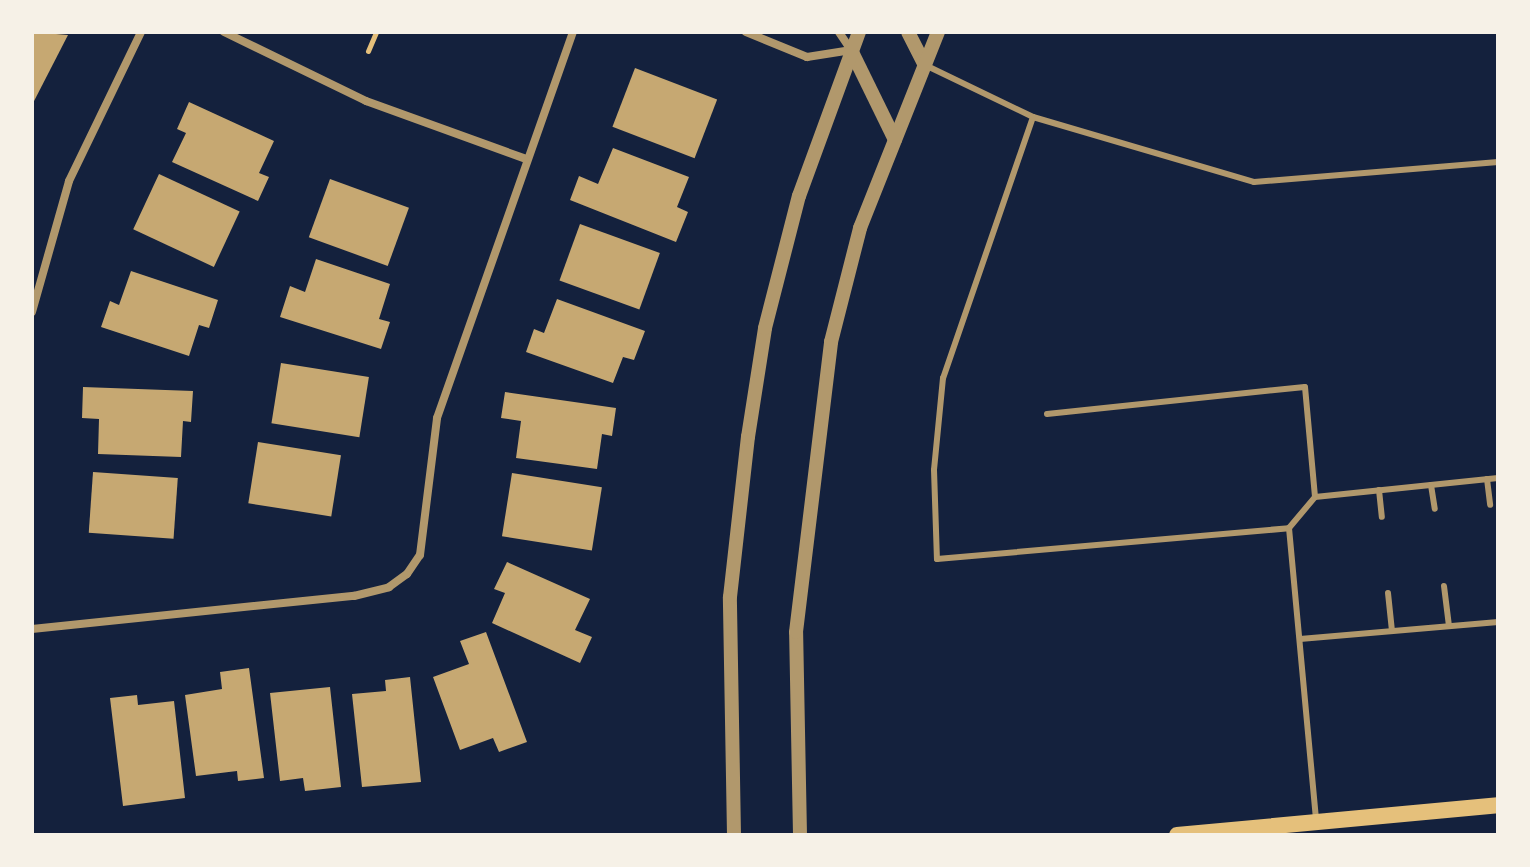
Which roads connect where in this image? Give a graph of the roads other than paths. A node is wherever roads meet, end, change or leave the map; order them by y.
1 (141, 32) edge
2 (224, 32) edge
3 (573, 32) edge
4 (746, 32) edge
5 (839, 32) edge
6 (859, 32) edge
7 (908, 32) edge
8 (938, 32) edge
9 (851, 50) junction
10 (925, 65) junction
11 (1033, 117) junction
12 (895, 140) junction
13 (526, 159) junction
14 (1498, 162) edge
15 (32, 312) edge
16 (1047, 414) dead end
17 (1498, 478) edge
18 (1487, 479) junction
19 (1431, 485) junction
20 (1379, 490) junction
21 (1315, 497) junction
22 (1490, 505) dead end
23 (1435, 509) dead end
24 (1382, 517) dead end
25 (1289, 528) junction
26 (1444, 586) dead end
27 (1388, 593) dead end
28 (1498, 622) edge
29 (1449, 626) junction
30 (32, 629) edge
31 (1392, 631) junction
32 (1300, 639) junction
33 (1498, 805) edge
34 (1317, 823) junction
35 (734, 835) edge
36 (800, 835) edge
37 (1177, 835) edge

1 - 15 street
2 - 13 street
3 - 13 street
4 - 9 street
5 - 9 street
6 - 9 street
7 - 10 street
8 - 10 street
9 - 12 street
9 - 35 street
10 - 11 lane
10 - 12 street
11 - 14 lane
11 - 25 lane
12 - 36 street
13 - 30 street
16 - 21 lane
17 - 18 lane
18 - 19 lane
18 - 22 lane
19 - 20 lane
19 - 23 lane
20 - 21 lane
20 - 24 lane
21 - 25 lane
25 - 32 lane
26 - 29 lane
27 - 31 lane
28 - 29 lane
29 - 31 lane
31 - 32 lane
32 - 34 lane
33 - 34 main road
34 - 37 main road

